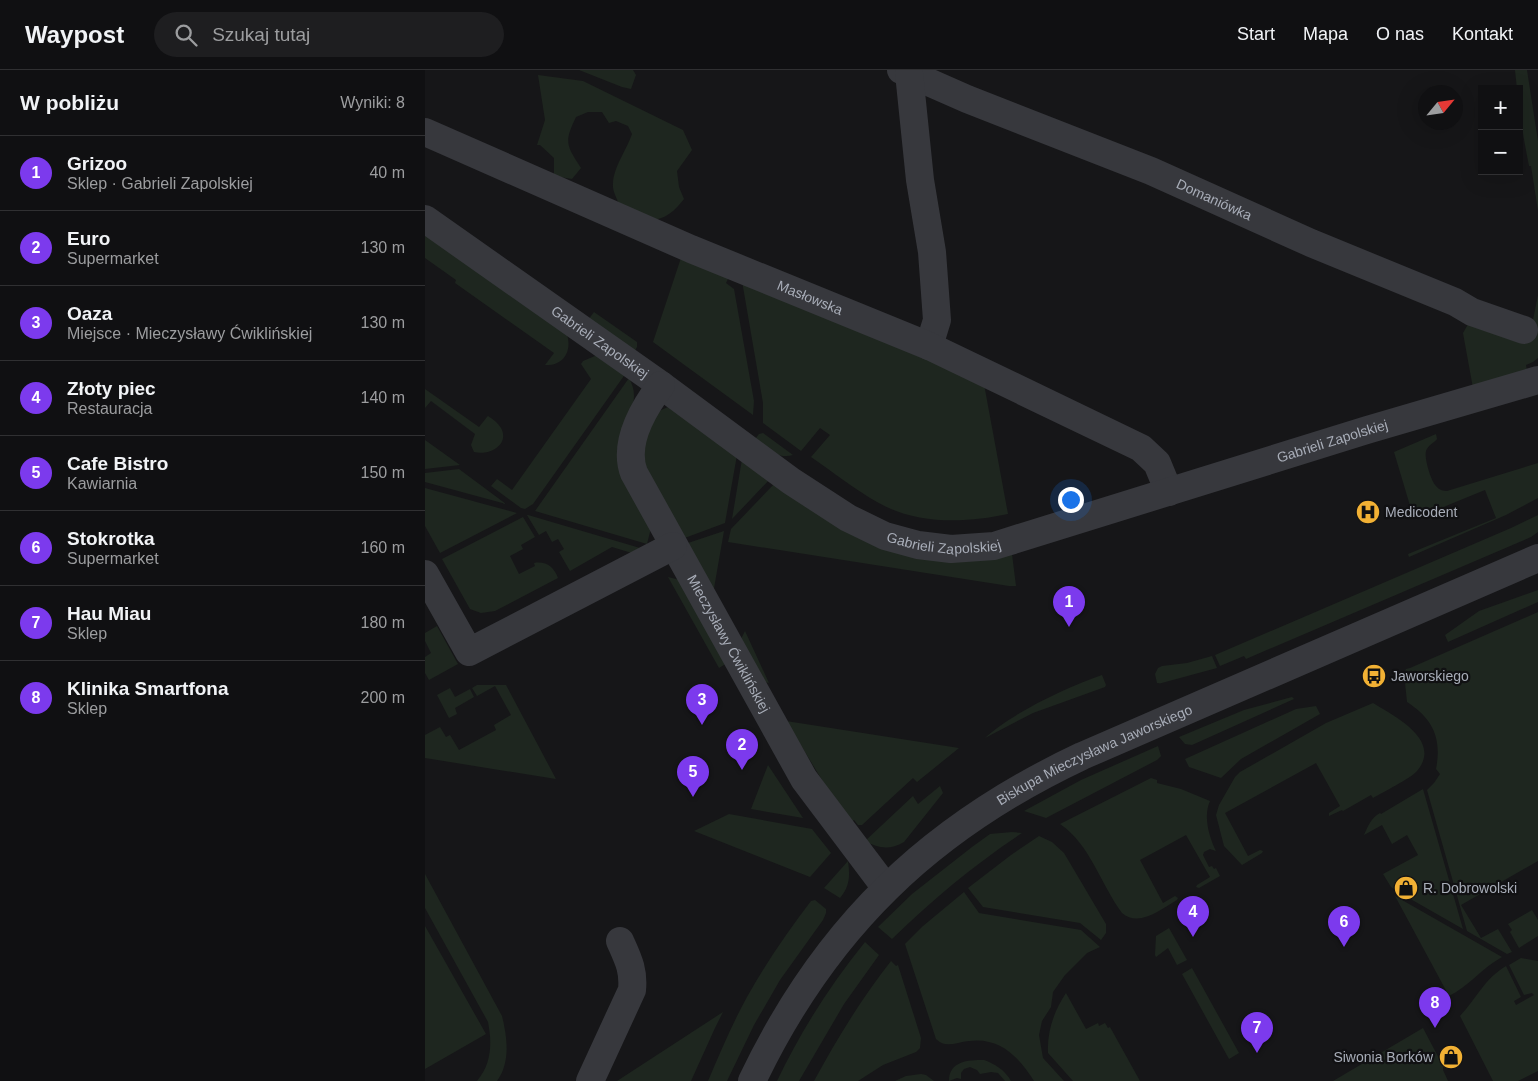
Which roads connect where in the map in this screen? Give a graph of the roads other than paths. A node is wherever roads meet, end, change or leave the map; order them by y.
1 (905, 72) edge
2 (425, 132) edge
3 (425, 219) edge
4 (1524, 330) dead end
5 (929, 346) junction
6 (1538, 380) edge
7 (661, 385) junction
8 (1169, 492) junction
9 (673, 546) junction
10 (1538, 558) edge
11 (425, 574) edge
12 (886, 888) junction
13 (620, 942) dead end
14 (590, 1081) edge
15 (752, 1081) edge

1 - 4 street, Domaniówka
1 - 5 street
2 - 5 street, Masłowska
3 - 7 street, Gabrieli Zapolskiej
5 - 8 street, Masłowska
6 - 8 street, Gabrieli Zapolskiej
7 - 8 street, Gabrieli Zapolskiej
7 - 9 street, Mieczysławy Ćwiklińskiej
9 - 11 street
9 - 12 street, Mieczysławy Ćwiklińskiej
10 - 12 street, Biskupa Mieczysława Jaworskiego
12 - 15 street, Biskupa Mieczysława Jaworskiego
13 - 14 street

